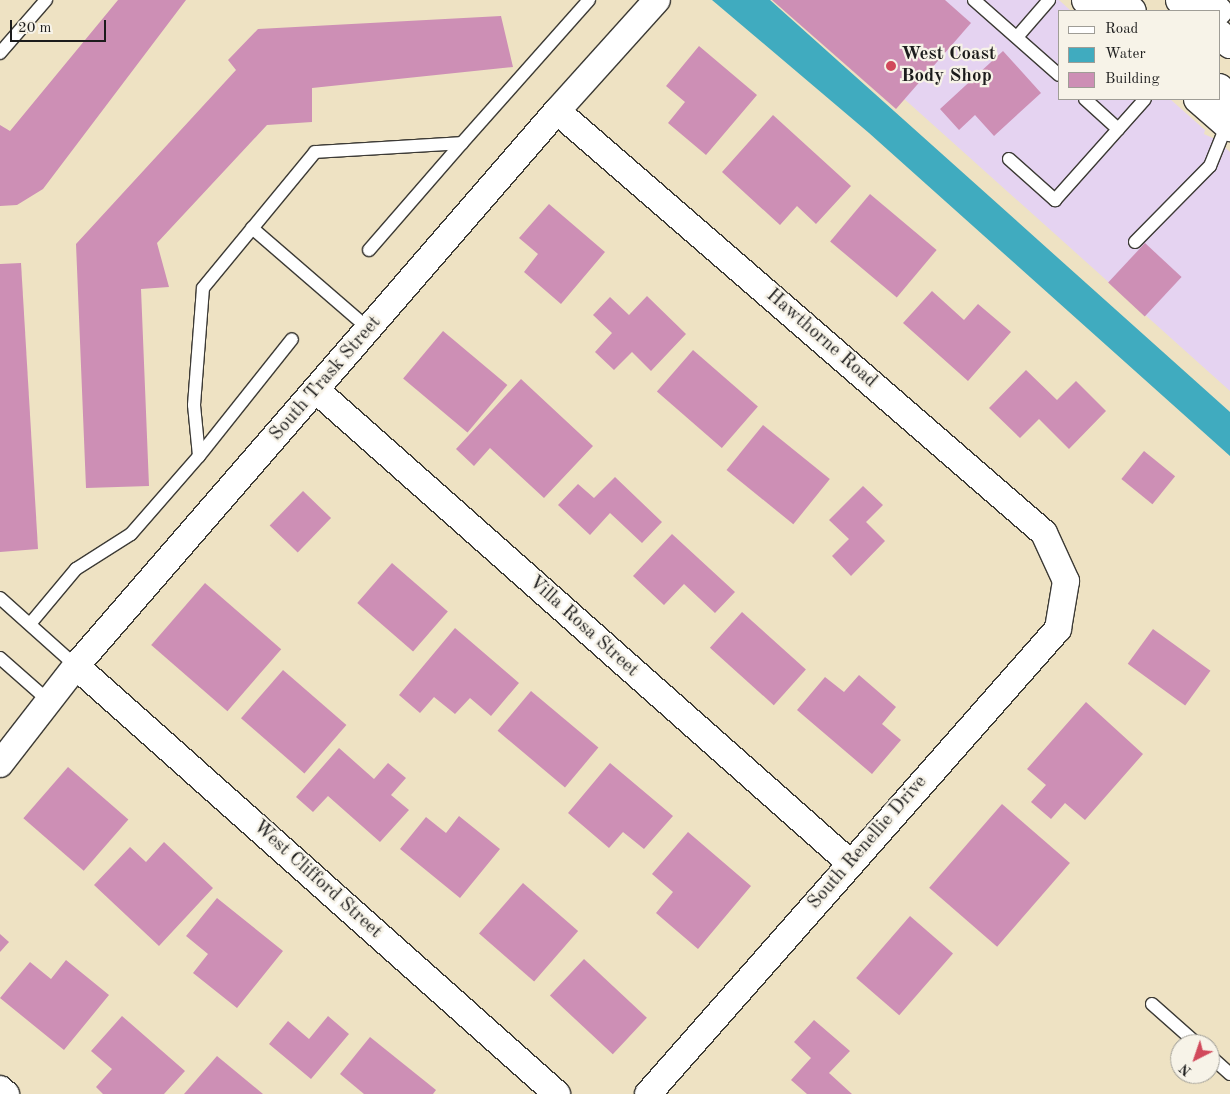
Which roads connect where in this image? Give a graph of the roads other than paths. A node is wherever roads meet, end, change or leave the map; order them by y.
1 (46, 0) edge
2 (588, 0) edge
3 (657, 0) edge
4 (974, 0) edge
5 (1049, 0) edge
6 (1086, 0) edge
7 (1120, 0) edge
8 (1171, 0) edge
9 (1180, 0) edge
10 (1205, 0) edge
11 (1098, 10) edge
12 (1131, 10) edge
13 (1183, 10) edge
14 (1192, 10) edge
15 (1216, 10) edge
16 (1220, 14) edge
17 (1230, 22) edge
18 (1220, 35) edge
19 (1017, 37) junction
20 (1230, 44) edge
21 (0, 54) edge
22 (1058, 74) edge
23 (1220, 89) edge
24 (1230, 98) edge
25 (1086, 100) edge
26 (1144, 100) edge
27 (1199, 100) edge
28 (557, 111) junction
29 (1229, 126) edge
30 (1118, 129) junction
31 (462, 143) junction
32 (1009, 159) dead end
33 (252, 228) junction
34 (1135, 242) dead end
35 (369, 250) dead end
36 (369, 329) junction
37 (292, 339) dead end
38 (316, 390) junction
39 (199, 456) junction
40 (1066, 581) joint
41 (0, 598) edge
42 (30, 624) junction
43 (0, 658) edge
44 (76, 666) junction
45 (49, 701) junction
46 (0, 764) edge
47 (850, 863) junction
48 (1152, 1004) dead end
49 (1186, 1034) edge
50 (1220, 1065) edge
51 (1230, 1074) edge
52 (0, 1088) edge
53 (6, 1094) edge
54 (557, 1094) edge
55 (648, 1094) edge

1 - 21 lane
2 - 31 lane
3 - 28 street, South Trask Street
4 - 19 lane
5 - 19 lane
6 - 11 main road
7 - 12 main road
8 - 13 main road
9 - 14 main road
10 - 15 main road
16 - 17 main road
18 - 20 main road
19 - 22 lane
23 - 24 main road
25 - 30 lane
26 - 30 lane
27 - 29 main road
28 - 36 street, South Trask Street
28 - 40 street, Hawthorne Road
29 - 34 lane
30 - 32 lane
31 - 33 lane
31 - 35 lane
33 - 36 lane
33 - 39 lane
36 - 38 street, South Trask Street
37 - 39 lane
38 - 44 street, South Trask Street
38 - 47 street, Villa Rosa Street
39 - 42 lane
40 - 47 street, South Renellie Drive
41 - 42 lane
42 - 44 lane
43 - 45 lane
44 - 45 street, South Trask Street
44 - 54 street, West Clifford Street
45 - 46 street, South Trask Street
47 - 55 street, South Renellie Drive
48 - 49 lane
50 - 51 lane
52 - 53 street

